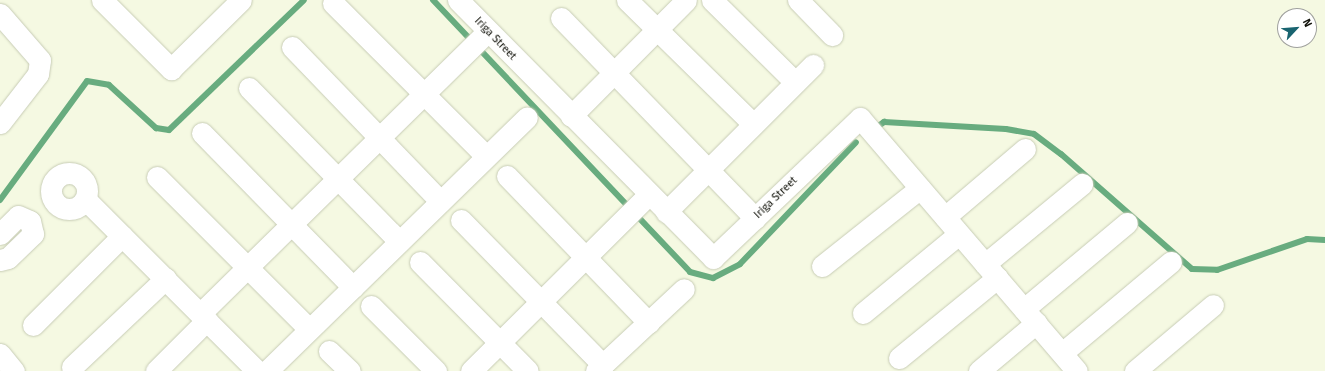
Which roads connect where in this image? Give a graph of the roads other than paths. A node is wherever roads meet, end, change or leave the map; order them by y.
1 (4, 0) edge
2 (241, 0) edge
3 (458, 0) edge
4 (627, 0) edge
5 (686, 0) edge
6 (712, 0) edge
7 (798, 0) edge
8 (110, 2) edge
9 (0, 3) edge
10 (333, 3) dead end
11 (0, 14) edge
12 (561, 18) dead end
13 (657, 29) junction
14 (487, 32) junction
15 (832, 36) dead end
16 (292, 47) dead end
17 (813, 65) dead end
18 (614, 72) junction
19 (796, 82) junction
20 (249, 88) dead end
21 (424, 94) junction
22 (571, 116) junction
23 (527, 117) dead end
24 (0, 123) edge
25 (754, 124) junction
26 (202, 134) dead end
27 (379, 137) junction
28 (1025, 149) dead end
29 (486, 156) junction
30 (708, 170) junction
31 (507, 176) dead end
32 (156, 177) dead end
33 (336, 179) junction
34 (1082, 184) dead end
35 (920, 188) junction
36 (649, 194) junction
37 (53, 200) junction
38 (86, 200) junction
39 (440, 201) junction
40 (666, 212) junction
41 (945, 217) junction
42 (755, 218) junction
43 (461, 220) dead end
44 (30, 221) junction
45 (1127, 223) dead end
46 (291, 224) junction
47 (0, 234) edge
48 (959, 234) junction
49 (122, 236) junction
50 (399, 241) junction
51 (586, 258) junction
52 (0, 260) edge
53 (420, 262) dead end
54 (1171, 262) dead end
55 (822, 266) dead end
56 (247, 267) junction
57 (991, 271) junction
58 (166, 278) junction
59 (353, 287) junction
60 (684, 289) dead end
61 (541, 302) junction
62 (1213, 305) dead end
63 (371, 306) dead end
64 (862, 313) dead end
65 (204, 316) junction
66 (1030, 316) junction
67 (649, 323) junction
68 (33, 325) dead end
69 (310, 329) junction
70 (500, 343) junction
71 (329, 351) dead end
72 (0, 354) edge
73 (899, 358) dead end
74 (1071, 366) edge
75 (72, 367) dead end
76 (600, 368) edge
77 (254, 369) edge
78 (14, 371) edge
79 (156, 371) edge
80 (350, 371) edge
81 (436, 371) edge
82 (471, 371) edge
83 (528, 371) edge
84 (979, 371) edge
85 (1135, 371) edge

1 - 9 street
2 - 8 street
3 - 14 street, Iriga Street
4 - 13 street
5 - 13 street
6 - 19 street
7 - 15 street
10 - 21 street
11 - 24 street
12 - 18 street
13 - 18 street
13 - 25 street
14 - 21 street
14 - 22 street, Iriga Street
16 - 27 street
17 - 19 street
18 - 22 street
18 - 30 street
19 - 25 street
20 - 33 street
21 - 27 street
21 - 29 street
22 - 36 street, Iriga Street
23 - 29 street
25 - 30 street
26 - 46 street
27 - 33 street
27 - 39 street
28 - 41 street
29 - 39 street
30 - 40 street
30 - 42 street
31 - 51 street
32 - 56 street
33 - 46 street
33 - 50 street
34 - 57 street
35 - 41 street, Iriga Street
35 - 42 street, Iriga Street
35 - 55 street
36 - 40 street, Iriga Street
36 - 51 street
37 - 38 street
37 - 38 street
37 - 44 street
38 - 49 street
39 - 50 street
40 - 42 street, Iriga Street
41 - 48 street, Iriga Street
43 - 61 street
44 - 47 street
44 - 52 street
45 - 66 street
46 - 56 street
46 - 59 street
48 - 57 street, Iriga Street
48 - 64 street
49 - 58 street
49 - 68 street
50 - 59 street
51 - 61 street
51 - 67 street
53 - 70 street
54 - 74 street
56 - 65 street
56 - 69 street
57 - 66 street, Iriga Street
57 - 73 street
58 - 65 street
58 - 75 street
59 - 69 street
60 - 67 street
61 - 70 street
61 - 76 street
62 - 85 street
63 - 81 street
65 - 77 street
65 - 79 street
66 - 74 street, Iriga Street
66 - 84 street
67 - 76 street
69 - 77 street
70 - 82 street
70 - 83 street
71 - 80 street
72 - 78 street

